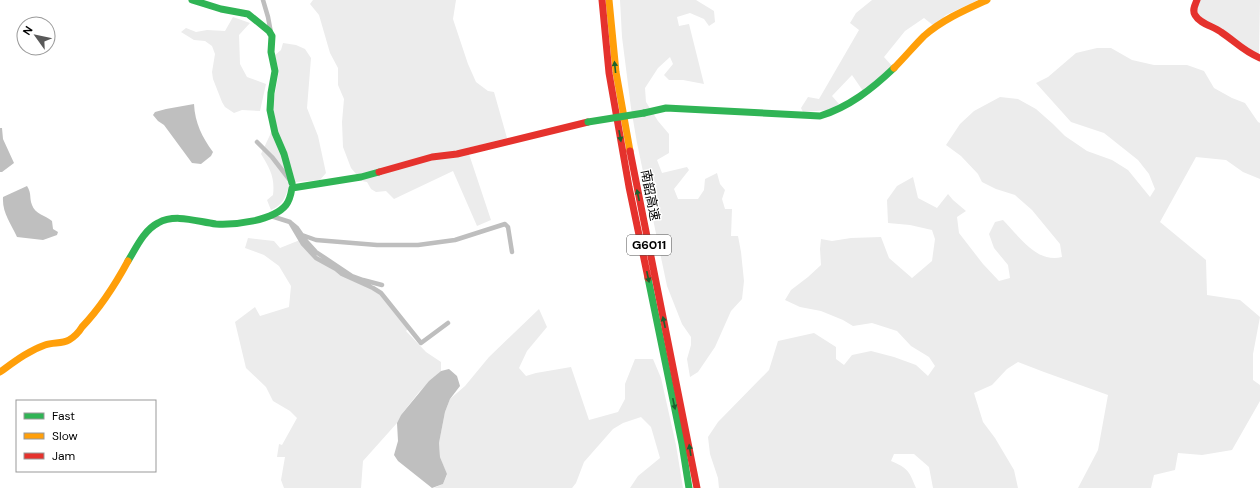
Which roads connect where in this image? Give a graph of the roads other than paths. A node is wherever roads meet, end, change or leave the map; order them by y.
1 (192, 0) edge
2 (263, 0) edge
3 (602, 0) edge
4 (609, 0) edge
5 (987, 0) edge
6 (1197, 0) edge
7 (203, 1) edge
8 (272, 36) junction
9 (1260, 58) edge
10 (257, 142) dead end
11 (292, 185) junction
12 (271, 216) junction
13 (290, 222) junction
14 (302, 235) junction
15 (512, 252) dead end
16 (382, 285) dead end
17 (448, 323) dead end
18 (0, 372) edge
19 (690, 488) edge
20 (697, 488) edge

1 - 7 main road
2 - 8 street
3 -> 19 main road, 南韶高速 / G6011
20 -> 4 main road, 南韶高速 / G6011
5 - 11 main road, bridge
6 - 9 main road
7 - 8 main road
8 - 11 main road
10 - 11 street
11 - 12 main road
12 - 13 street
12 - 18 main road
13 - 14 street
13 - 17 street
14 - 15 street
14 - 16 street

